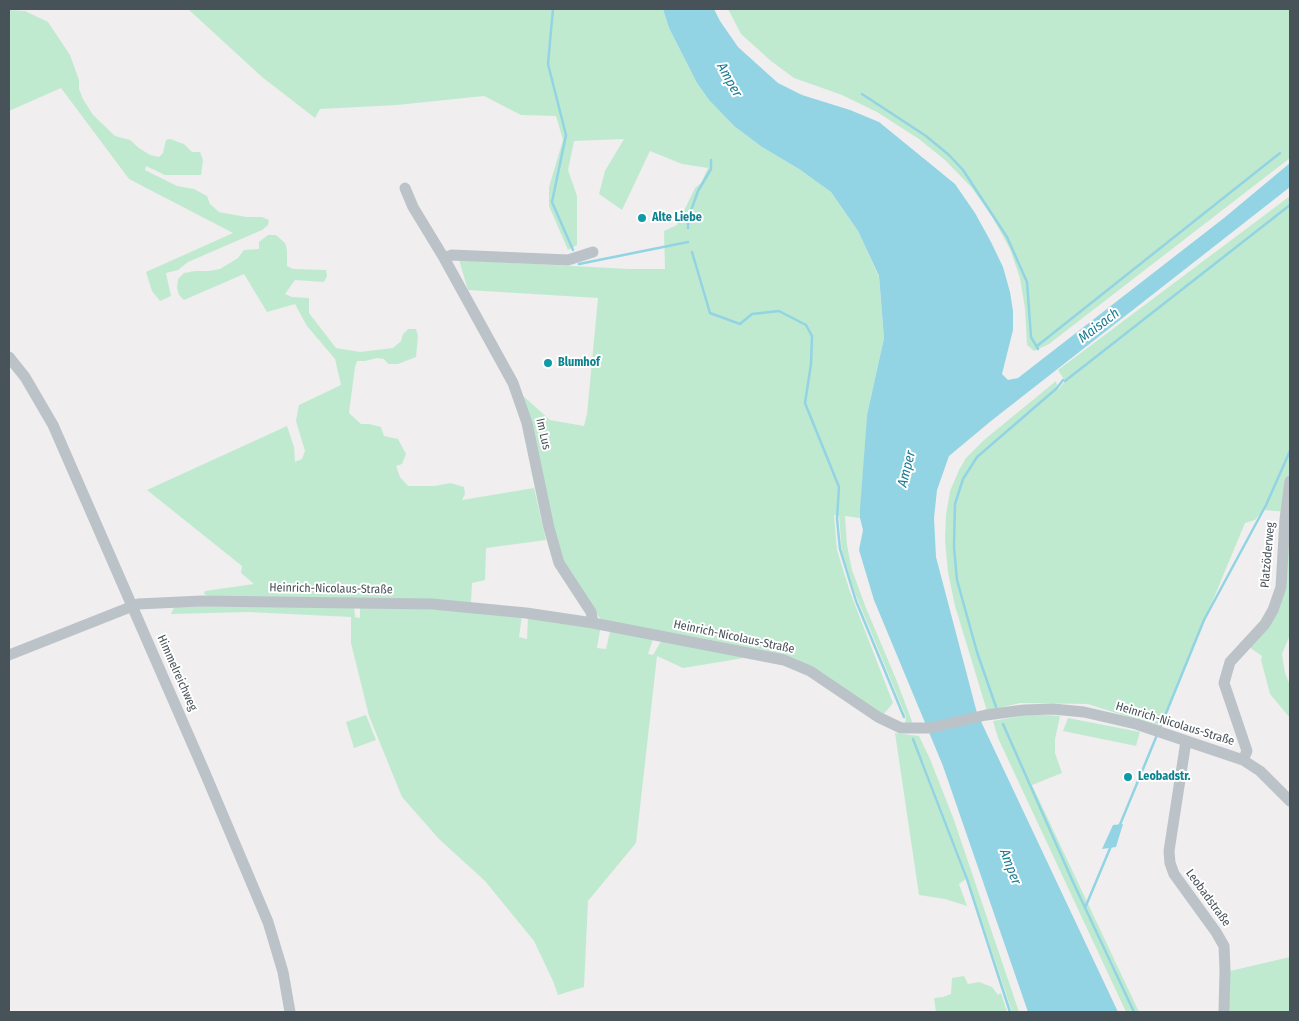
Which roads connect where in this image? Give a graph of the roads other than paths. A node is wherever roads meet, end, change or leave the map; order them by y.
1 (405, 188) dead end
2 (593, 252) dead end
3 (444, 258) junction
4 (9, 357) edge
5 (1290, 481) edge
6 (133, 606) junction
7 (592, 623) junction
8 (9, 655) edge
9 (1186, 741) junction
10 (1243, 760) junction
11 (1290, 801) edge
12 (290, 1012) edge
13 (1224, 1012) edge

1 - 3 street, Im Lus
2 - 3 street
3 - 7 street, Im Lus
4 - 6 street, Himmelreichweg
5 - 10 street, Platzöderweg
6 - 7 street, Heinrich-Nicolaus-Straße
6 - 8 street, Heinrich-Nicolaus-Straße
6 - 12 street, Himmelreichweg
7 - 9 street, Heinrich-Nicolaus-Straße
9 - 10 street, Heinrich-Nicolaus-Straße
9 - 13 street, Leobadstraße
10 - 11 street, Heinrich-Nicolaus-Straße

